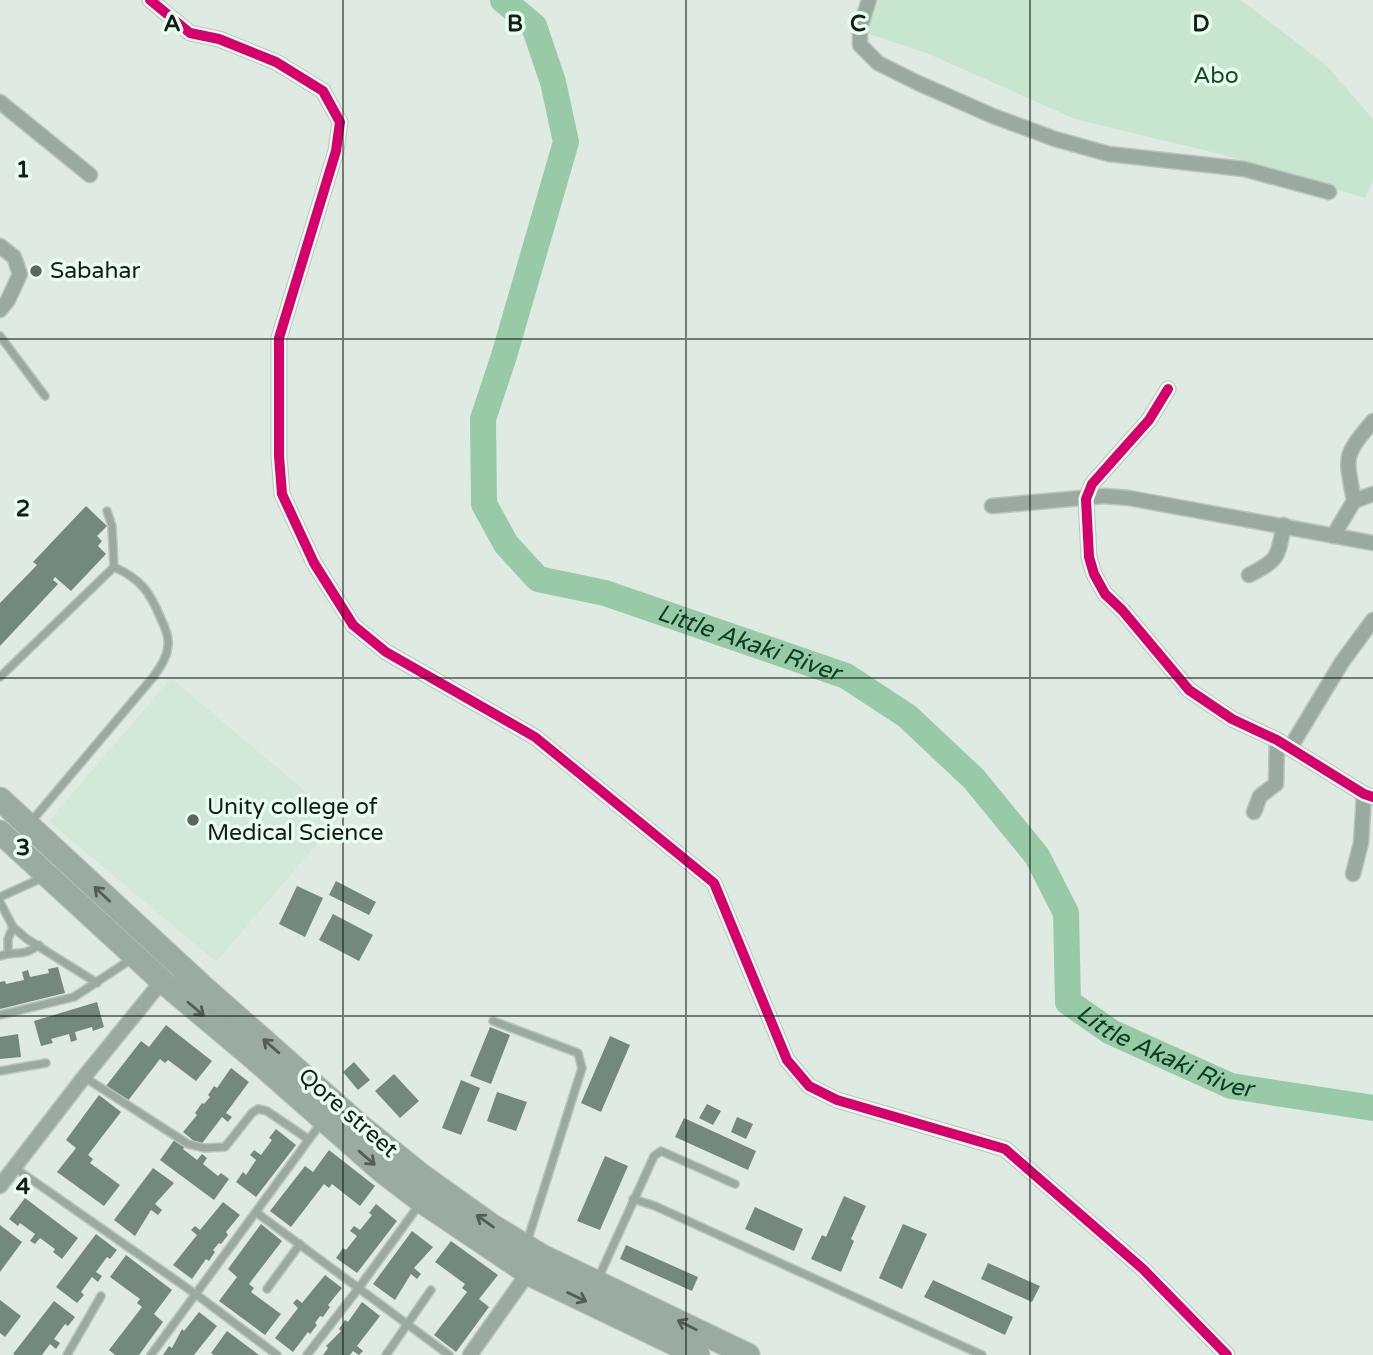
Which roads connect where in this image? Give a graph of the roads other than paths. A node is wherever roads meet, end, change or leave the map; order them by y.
1 (150, 0) edge
2 (869, 0) edge
3 (0, 103) edge
4 (90, 175) dead end
5 (1329, 191) dead end
6 (0, 246) edge
7 (0, 310) edge
8 (0, 336) edge
9 (1168, 388) dead end
10 (45, 397) dead end
11 (1373, 421) edge
12 (1373, 494) edge
13 (1086, 499) junction
14 (1354, 501) junction
15 (992, 506) dead end
16 (107, 511) dead end
17 (1284, 525) junction
18 (1333, 536) junction
19 (1373, 543) edge
20 (114, 567) junction
21 (1249, 575) dead end
22 (1373, 620) edge
23 (0, 677) edge
24 (1283, 744) junction
25 (1368, 795) edge
26 (0, 799) edge
27 (1254, 812) dead end
28 (28, 825) junction
29 (0, 832) edge
30 (1353, 874) dead end
31 (47, 876) junction
32 (0, 897) edge
33 (0, 902) edge
34 (13, 927) junction
35 (38, 945) junction
36 (4, 954) edge
37 (137, 956) junction
38 (162, 981) junction
39 (97, 983) junction
40 (0, 1015) edge
41 (493, 1021) dead end
42 (46, 1063) dead end
43 (0, 1071) edge
44 (84, 1077) junction
45 (324, 1120) junction
46 (308, 1139) junction
47 (15, 1168) junction
48 (735, 1184) dead end
49 (0, 1186) edge
50 (633, 1199) junction
51 (421, 1201) junction
52 (257, 1213) junction
53 (300, 1244) junction
54 (533, 1259) junction
55 (596, 1282) junction
56 (267, 1289) dead end
57 (358, 1290) junction
58 (431, 1290) dead end
59 (197, 1295) junction
60 (101, 1296) dead end
61 (407, 1325) junction
62 (67, 1355) edge
63 (151, 1355) edge
64 (277, 1355) edge
65 (307, 1355) edge
66 (386, 1355) edge
67 (450, 1355) edge
68 (470, 1355) edge
69 (698, 1355) edge
70 (748, 1355) edge
71 (982, 1355) edge
72 (1227, 1355) edge

1 - 72 street
2 - 5 street
3 - 4 street
6 - 7 street
8 - 10 lane
9 - 13 street
11 - 14 street
12 - 14 street
13 - 15 street
13 - 17 street
13 - 24 street
14 - 18 street
16 - 20 lane
17 - 18 street
17 - 21 street
18 - 19 street
20 - 23 lane
20 - 28 lane
22 - 24 street
24 - 25 street
24 - 27 street
25 - 30 street
26 - 28 main road, Qore street
54 -> 28 main road, Qore street
29 - 31 main road, Qore street
31 - 32 lane
31 - 37 main road, Qore street
33 - 34 lane
34 - 35 lane
34 - 36 lane
35 - 36 lane
35 - 39 lane
37 - 38 main road, Qore street
37 - 39 lane
38 - 44 street
38 -> 45 main road, Qore street
39 - 40 lane
41 - 54 lane
42 - 43 lane
44 - 46 lane
44 - 47 street
45 - 46 lane
45 -> 51 main road, Qore street
46 - 52 lane
47 - 49 street
47 - 59 lane
48 - 50 lane
50 - 55 lane
50 - 71 lane
51 - 54 main road, Qore street
51 - 57 lane
52 - 53 lane
52 - 59 lane
53 - 56 lane
53 - 57 lane
54 - 55 main road, Qore street
54 - 68 street
54 -> 69 main road, Qore street
70 -> 55 main road, Qore street
57 - 61 lane
57 - 65 lane
58 - 61 lane
59 - 63 lane
59 - 64 lane
60 - 62 lane
61 - 66 lane
61 - 67 lane

